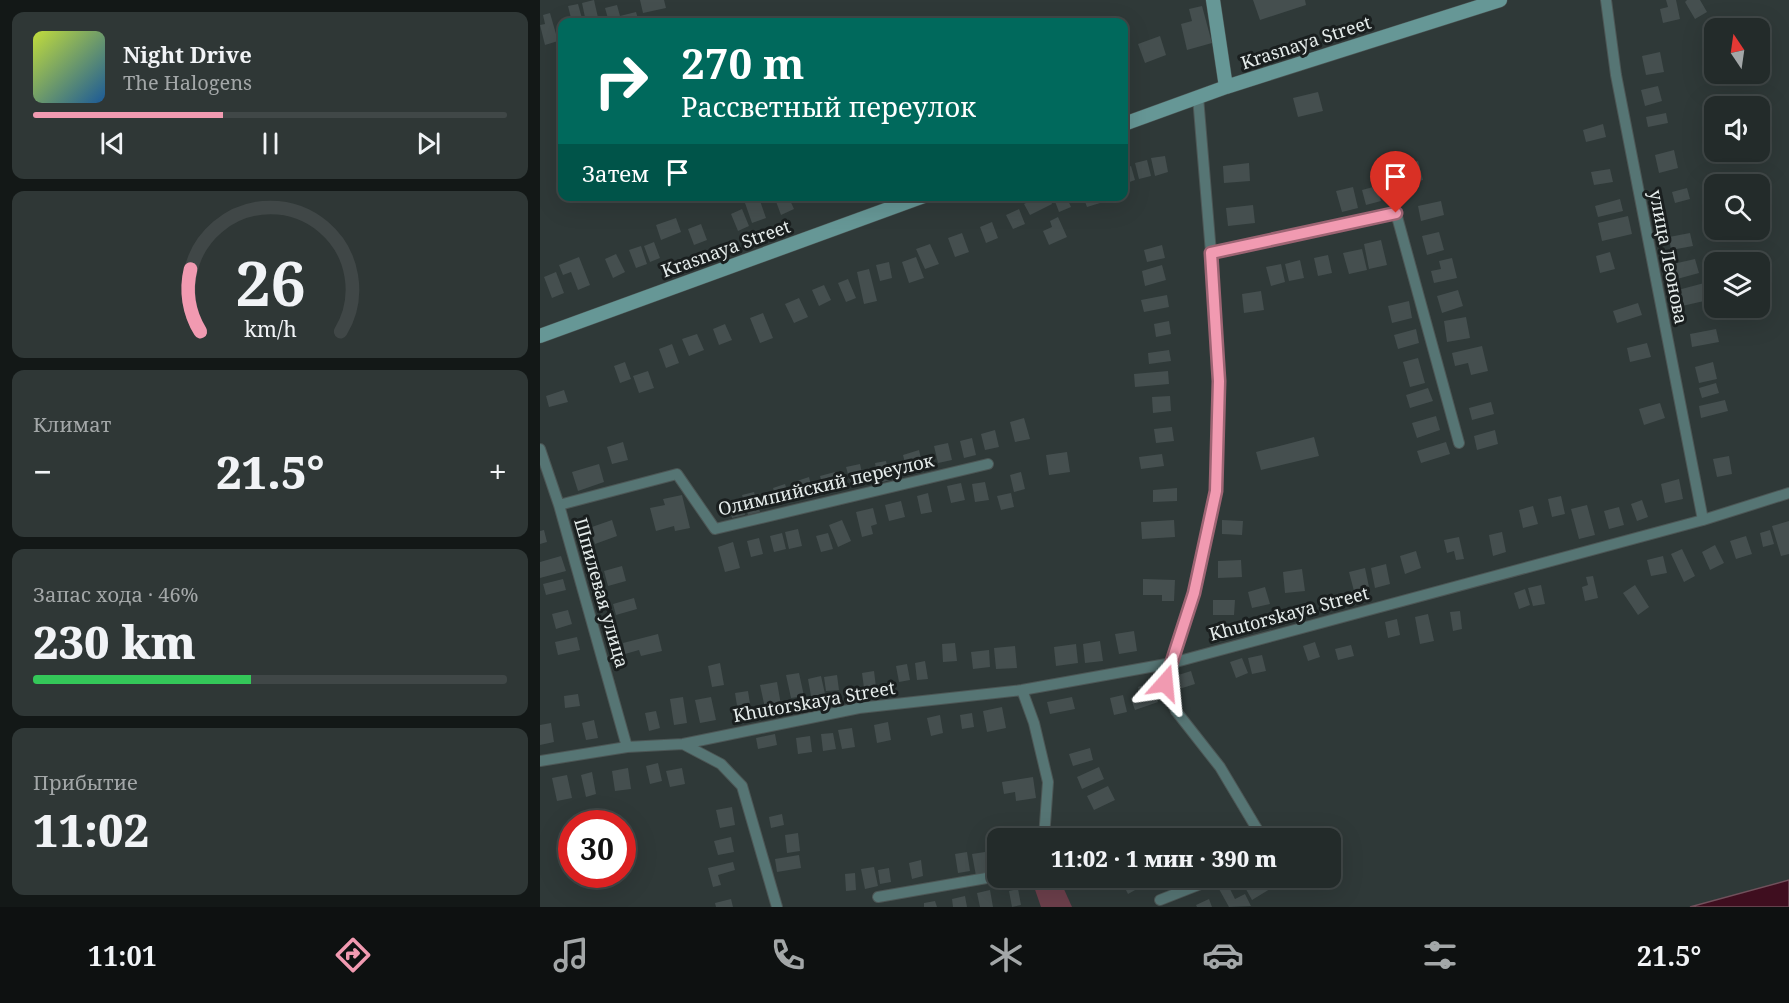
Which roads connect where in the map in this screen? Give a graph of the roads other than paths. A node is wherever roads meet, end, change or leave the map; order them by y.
1 (1212, 0) edge
2 (1500, 0) edge
3 (1606, 0) edge
4 (1226, 87) junction
5 (1198, 97) junction
6 (1128, 123) edge
7 (910, 201) edge
8 (1211, 253) junction
9 (540, 336) edge
10 (1459, 443) dead end
11 (540, 448) edge
12 (988, 464) dead end
13 (1789, 493) edge
14 (559, 505) junction
15 (1703, 520) junction
16 (1172, 663) junction
17 (1022, 690) junction
18 (683, 744) junction
19 (627, 747) junction
20 (540, 761) edge
21 (1045, 828) edge
22 (1256, 828) edge
23 (987, 878) edge
24 (1191, 888) edge
25 (878, 897) dead end
26 (1160, 900) dead end
27 (777, 907) edge

1 - 4 main road
2 - 4 main road, Krasnaya Street
3 - 15 street, улица Леонова
4 - 5 main road, Krasnaya Street
5 - 6 main road, Krasnaya Street
5 - 8 street
7 - 9 main road, Krasnaya Street
8 - 10 street
8 - 16 street
11 - 14 street, Шпилевая улица
12 - 14 street, Олимпийский переулок
13 - 15 street, Khutorskaya Street
14 - 19 street, Шпилевая улица
15 - 16 street, Khutorskaya Street
16 - 17 street, Khutorskaya Street
16 - 22 street
17 - 18 street, Khutorskaya Street
17 - 21 street
18 - 19 street, Khutorskaya Street
18 - 27 street
19 - 20 street, Khutorskaya Street
23 - 25 street
24 - 26 street

